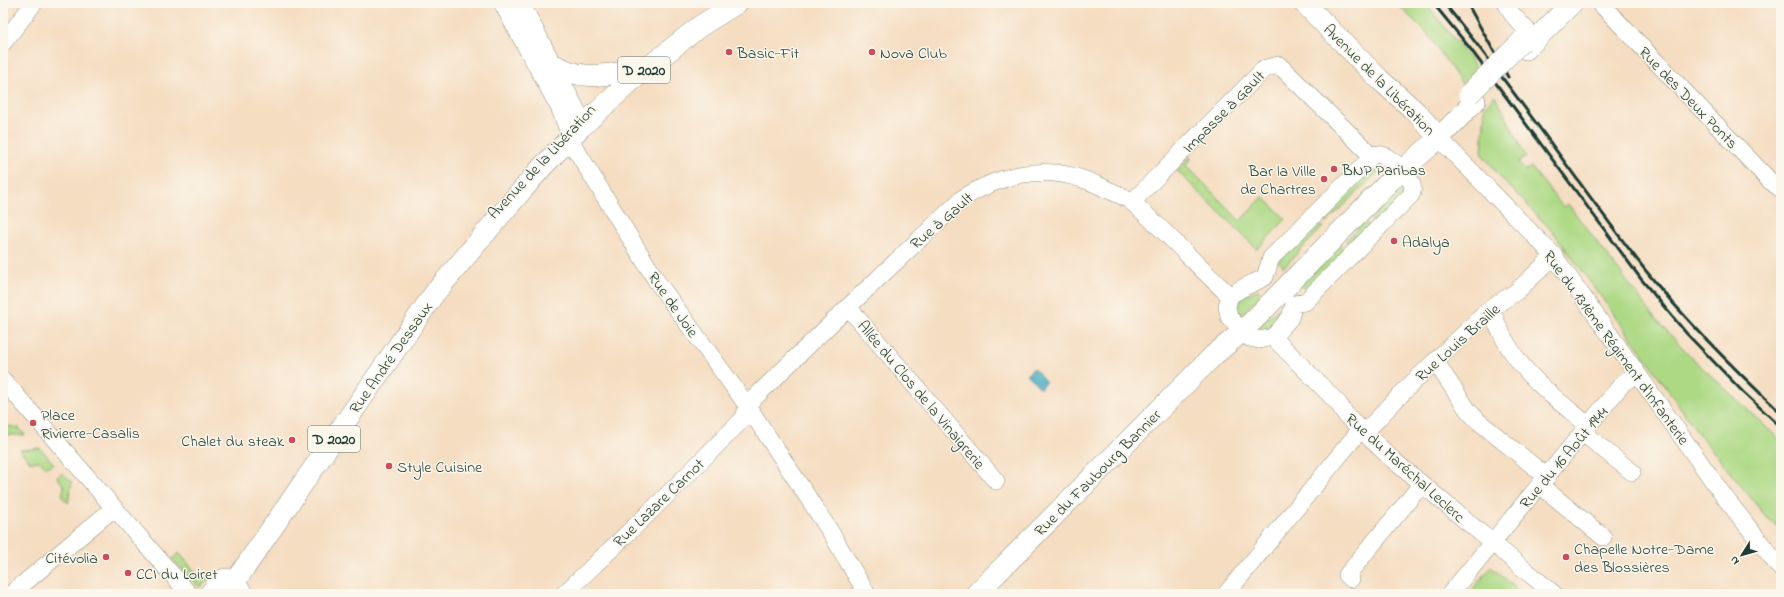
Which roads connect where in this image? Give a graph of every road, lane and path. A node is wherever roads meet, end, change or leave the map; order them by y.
1 (34, 3) edge
2 (502, 3) edge
3 (508, 3) edge
4 (521, 3) edge
5 (724, 3) edge
6 (736, 3) edge
7 (1304, 3) edge
8 (1506, 3) edge
9 (1562, 3) edge
10 (1572, 3) edge
11 (1600, 3) edge
12 (698, 24) junction
13 (1526, 41) junction
14 (3, 43) edge
15 (554, 65) junction
16 (632, 72) junction
17 (578, 126) junction
18 (1435, 133) junction
19 (1370, 154) junction
20 (547, 162) joint
21 (1398, 167) junction
22 (1781, 189) edge
23 (1132, 202) junction
24 (1554, 256) junction
25 (1279, 290) junction
26 (434, 294) junction
27 (1230, 296) junction
28 (848, 307) junction
29 (1491, 308) junction
30 (1240, 329) junction
31 (1273, 337) junction
32 (1435, 361) junction
33 (1636, 373) junction
34 (3, 380) edge
35 (749, 408) junction
36 (1363, 430) junction
37 (1586, 430) junction
38 (1632, 472) dead end
39 (996, 481) dead end
40 (1543, 481) junction
41 (1422, 484) junction
42 (114, 508) junction
43 (1603, 537) dead end
44 (1491, 543) junction
45 (1781, 569) edge
46 (1351, 579) dead end
47 (238, 589) edge
48 (11, 594) edge
49 (189, 594) edge
50 (210, 594) edge
51 (564, 594) edge
52 (867, 594) edge
53 (976, 594) edge
54 (1226, 594) edge
55 (1450, 594) edge
56 (1554, 594) edge

1 - 14 street
2 - 17 street, Rue de Joie
3 - 17 street, Rue de Joie
4 - 15 street, Rue de Joie
5 - 12 main road, Avenue de la Libération / D 2020
6 - 12 main road, Avenue de la Libération
7 - 18 main road, Avenue de la Libération
8 - 13 street
9 - 13 main road, Rue du Faubourg Bannier
10 - 13 main road, Rue du Faubourg Bannier
11 - 22 street, Rue des Deux Ponts
12 - 16 main road, Avenue de la Libération
12 - 17 main road, Avenue de la Libération / D 2020
13 - 18 main road, Rue du Faubourg Bannier
15 - 16 main road
15 - 17 street, Rue de Joie
16 - 17 main road, Avenue de la Libération / D 2020
17 - 20 main road, Avenue de la Libération
17 - 26 main road, Avenue de la Libération / D 2020
17 - 35 street, Rue de Joie
18 - 21 main road, Rue du Faubourg Bannier
18 - 24 street, Rue du 131ème Régiment d'Infanterie
19 - 21 street
19 - 23 street, Impasse à Gault
19 - 25 street, Rue du Faubourg Bannier
20 - 26 main road, Rue André Dessaux / D 2020
21 - 25 main road, Rue du Faubourg Bannier
23 - 27 street, Rue à Gault
23 - 28 street, Rue à Gault
24 - 29 street, Rue Louis Braille
24 - 33 street, Rue du 131ème Régiment d'Infanterie
25 - 27 street, Rue du Faubourg Bannier
25 - 30 main road, Rue du Faubourg Bannier
25 - 31 street, Rue du Faubourg Bannier
26 - 47 main road, Rue André Dessaux / D 2020
27 - 30 street
28 - 35 street, Rue à Gault
28 - 39 street, Allée du Clos de la Vinaigrerie
29 - 32 street, Rue Louis Braille
29 - 37 street
30 - 31 street
30 - 53 main road, Rue du Faubourg Bannier
31 - 36 street, Rue du Maréchal Leclerc
32 - 36 street, Rue Louis Braille
32 - 40 street
33 - 37 street, Rue du 16 Août 1944
33 - 45 street, Rue du 131ème Régiment d'Infanterie
34 - 42 street
35 - 51 street, Rue Lazare Carnot
35 - 52 street, Rue de Joie
36 - 41 street, Rue du Maréchal Leclerc
36 - 54 street, Rue Louis Braille
37 - 38 street
37 - 40 street, Rue du 16 Août 1944
40 - 43 street
40 - 44 street, Rue du 16 Août 1944
41 - 44 street, Rue du Maréchal Leclerc
41 - 46 street
42 - 48 street
42 - 49 street
44 - 55 street, Rue du 16 Août 1944
44 - 56 street, Rue du Maréchal Leclerc
47 - 50 main road

